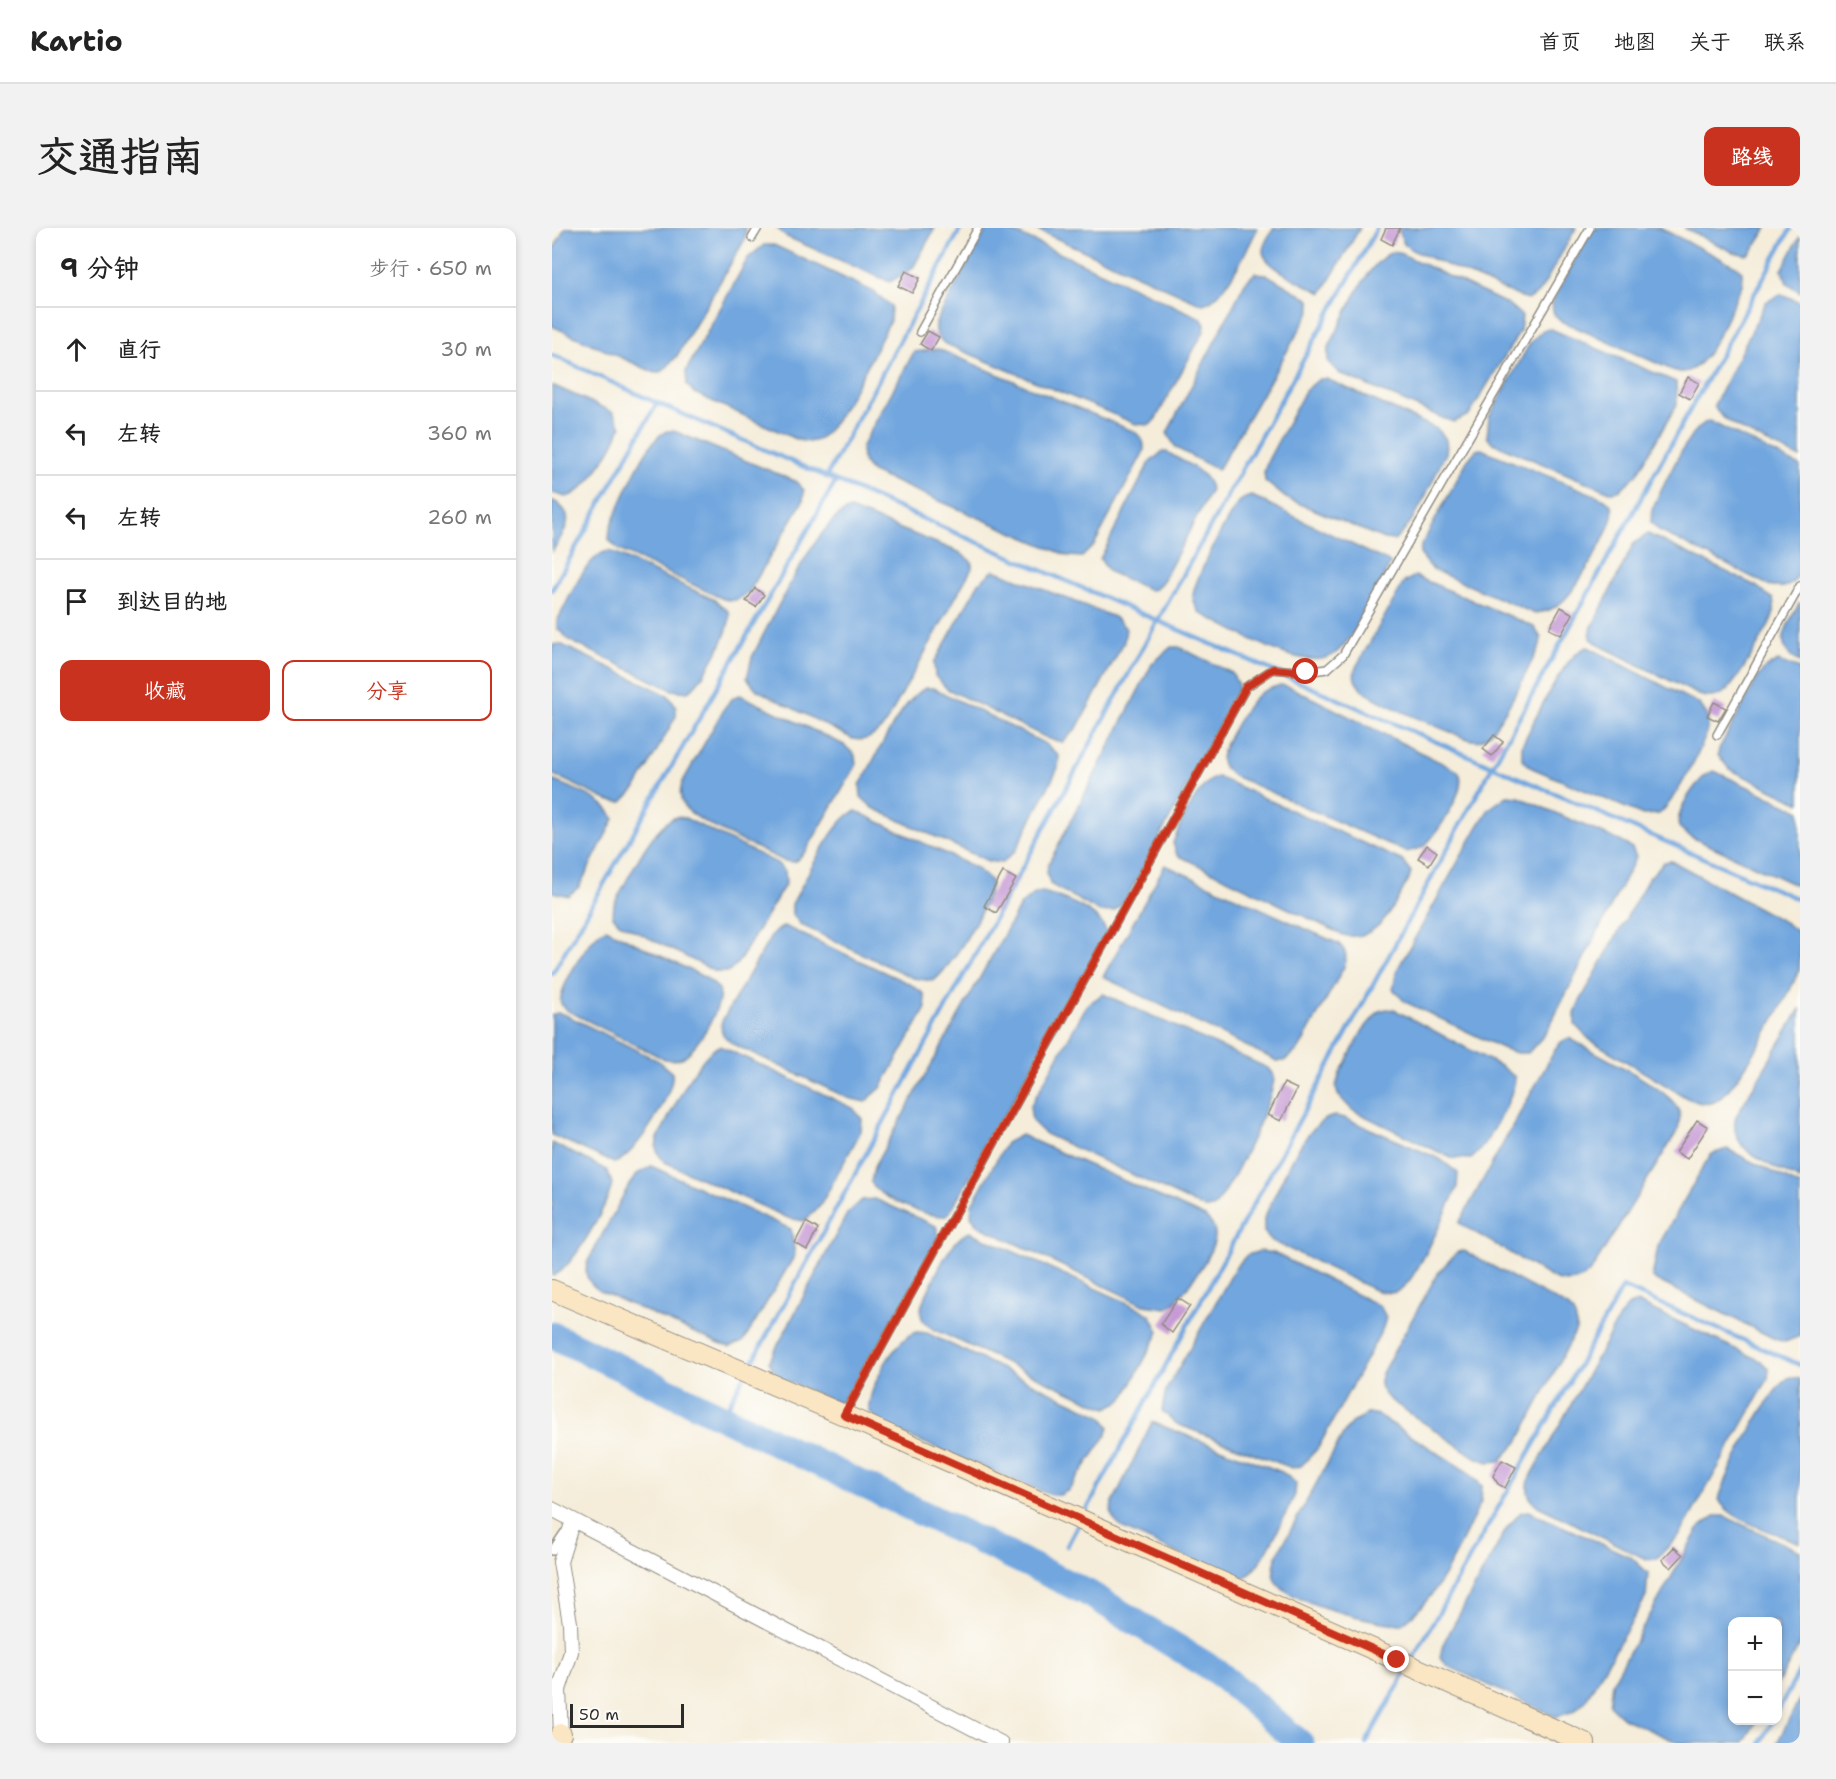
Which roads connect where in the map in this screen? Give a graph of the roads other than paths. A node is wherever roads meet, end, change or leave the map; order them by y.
1 (758, 228) edge
2 (978, 228) edge
3 (1590, 228) edge
4 (752, 238) dead end
5 (920, 332) dead end
6 (1800, 586) edge
7 (1717, 735) dead end
8 (552, 1290) edge
9 (844, 1415) junction
10 (552, 1509) edge
11 (573, 1520) junction
12 (552, 1551) edge
13 (556, 1694) edge
14 (559, 1739) edge
15 (1001, 1743) edge
16 (1586, 1743) edge

1 - 4 lane
2 - 5 lane
3 - 9 lane
6 - 7 lane
8 - 9 street
9 - 16 street
10 - 11 street
11 - 12 lane
11 - 13 street
11 - 15 street
13 - 14 street

